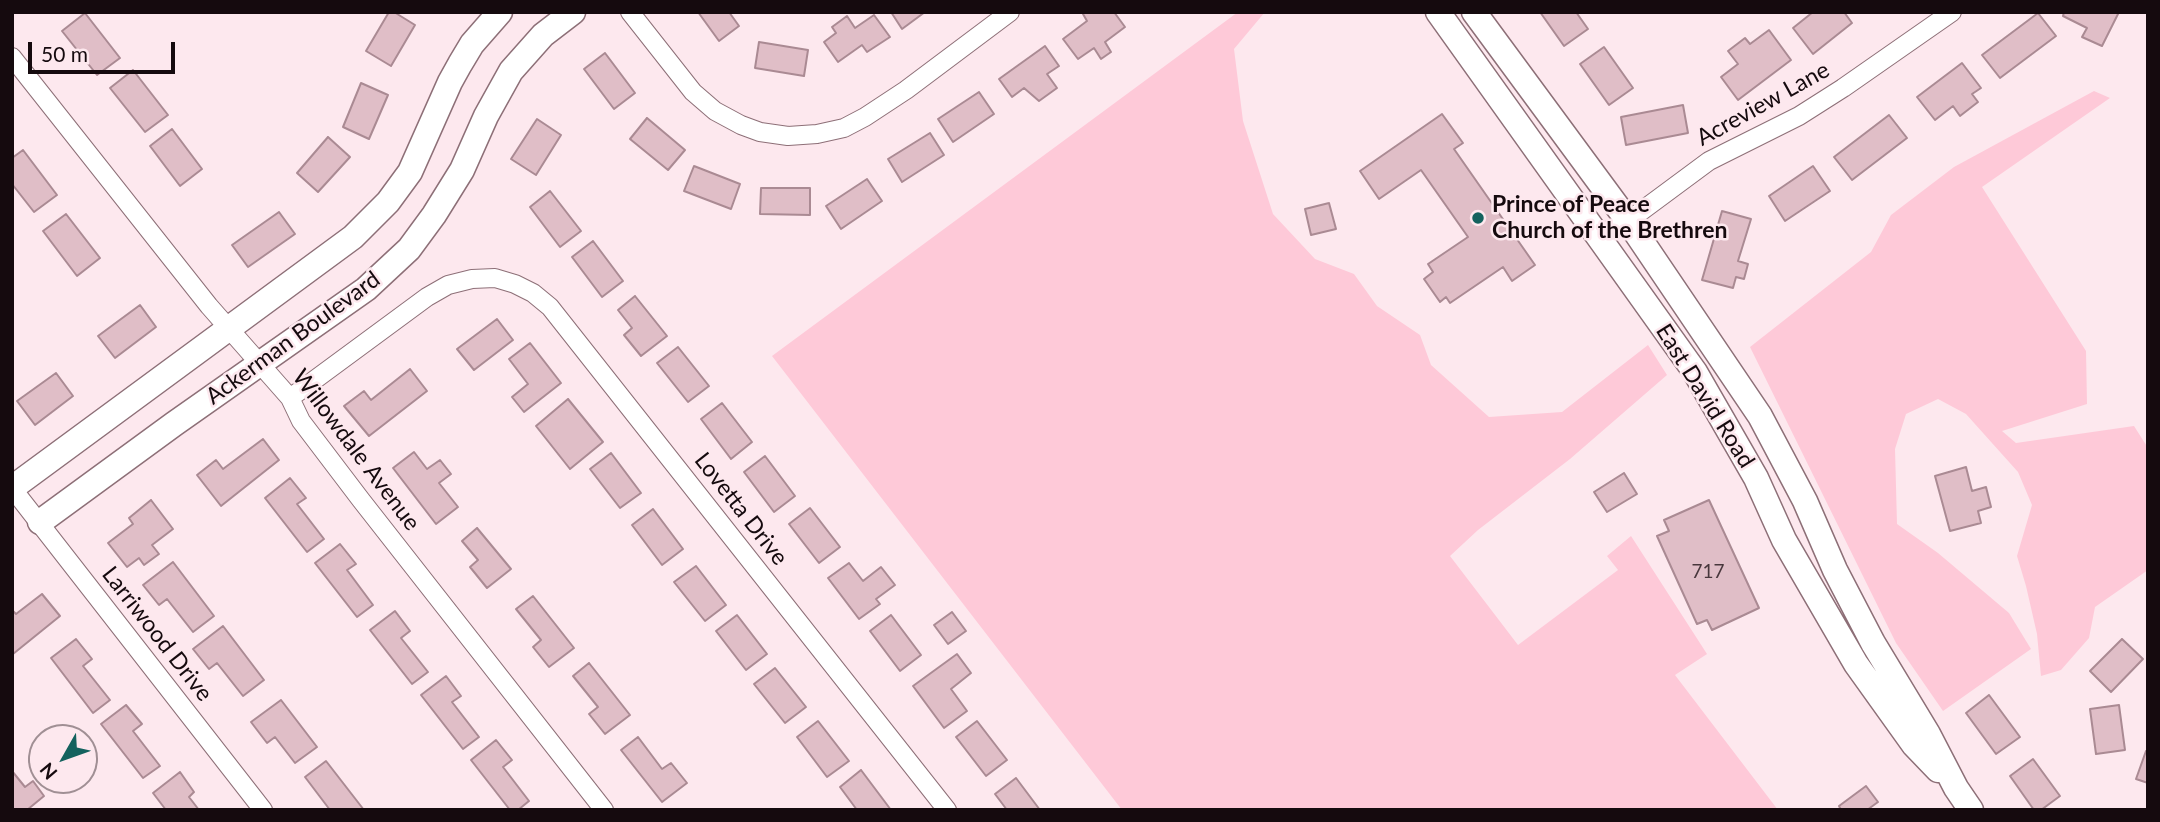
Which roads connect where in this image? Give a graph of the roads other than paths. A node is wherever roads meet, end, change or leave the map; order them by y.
1 (500, 12) edge
2 (573, 12) edge
3 (630, 12) edge
4 (1010, 12) edge
5 (1438, 12) edge
6 (1474, 12) edge
7 (1952, 12) edge
8 (12, 57) edge
9 (1628, 221) junction
10 (1596, 236) junction
11 (228, 330) junction
12 (1678, 349) junction
13 (261, 364) junction
14 (290, 398) junction
15 (12, 488) edge
16 (40, 522) junction
17 (1956, 788) junction
18 (263, 810) edge
19 (604, 810) edge
20 (947, 810) edge
21 (1971, 810) edge

1 - 11 street, Ackerman Boulevard
2 - 13 street, Ackerman Boulevard
3 - 4 street
5 - 10 street, East David Road
6 - 9 street, East David Road
7 - 9 street, Acreview Lane
8 - 11 street, Willowdale Avenue
9 - 10 street, Acreview Lane
9 - 12 street
9 - 17 street, East David Road
10 - 12 street, East David Road
11 - 13 street, Willowdale Avenue
11 - 15 street, Ackerman Boulevard
12 - 17 street, East David Road
13 - 14 street, Willowdale Avenue
13 - 16 street, Ackerman Boulevard
14 - 19 street, Willowdale Avenue
14 - 20 street, Lovetta Drive
15 - 16 street, Larriwood Drive
16 - 18 street, Larriwood Drive
17 - 21 street, East David Road

